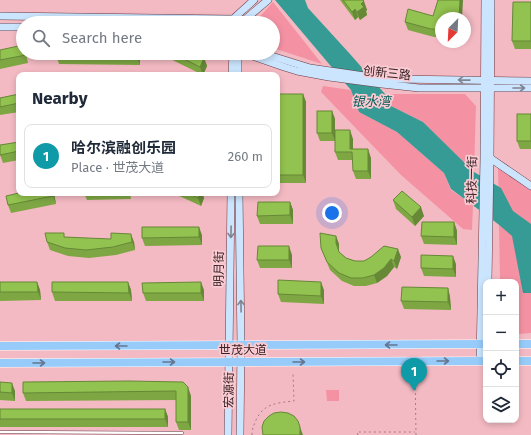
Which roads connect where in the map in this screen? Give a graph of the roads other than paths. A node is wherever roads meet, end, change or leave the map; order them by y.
1 (254, 0) edge
2 (485, 0) edge
3 (491, 0) edge
4 (266, 2) edge
5 (0, 16) edge
6 (16, 16) edge
7 (238, 16) edge
8 (249, 16) edge
9 (0, 27) edge
10 (16, 28) edge
11 (280, 59) edge
12 (233, 60) edge
13 (238, 60) edge
14 (265, 60) edge
15 (232, 72) edge
16 (238, 72) edge
17 (487, 80) junction
18 (380, 81) junction
19 (531, 81) edge
20 (487, 88) junction
21 (531, 88) edge
22 (488, 159) junction
23 (531, 186) edge
24 (231, 196) edge
25 (239, 196) edge
26 (485, 236) junction
27 (488, 279) edge
28 (484, 315) edge
29 (483, 344) edge
30 (519, 344) edge
31 (531, 344) edge
32 (229, 345) junction
33 (241, 345) junction
34 (0, 346) edge
35 (483, 361) edge
36 (519, 361) edge
37 (531, 361) edge
38 (229, 362) junction
39 (241, 362) junction
40 (0, 363) edge
41 (0, 432) edge
42 (140, 434) edge
43 (182, 434) dead end
44 (228, 435) edge
45 (240, 435) edge

1 - 7 main road
2 - 17 main road, 科技一街
3 - 17 main road, 科技一街
4 - 8 main road
5 - 6 main road
9 - 10 main road
11 - 18 main road, 创新三路
12 - 15 main road
13 - 16 main road
14 - 18 main road, 创新三路
17 -> 18 main road, 创新三路
17 - 19 main road, 创新三路
17 - 20 main road, 科技一街
18 - 20 main road, 创新三路
20 -> 21 main road, 创新三路
20 - 22 main road, 科技一街
22 - 23 main road
22 - 26 main road, 科技一街
24 -> 32 main road, 明月街
33 -> 25 main road, 明月街
26 - 27 main road, 科技一街
26 - 28 main road, 科技一街
29 -> 33 main road, 世茂大道
30 - 31 main road
32 - 33 main road, 世茂大道
32 -> 34 main road, 世茂大道
32 - 38 main road, 宏源街
33 - 39 main road, 宏源街
39 -> 35 main road, 世茂大道
36 - 37 main road
38 - 39 main road, 世茂大道
40 -> 38 main road, 世茂大道
38 - 44 main road, 宏源街
39 - 45 main road, 宏源街
41 - 42 lane
42 - 43 lane

